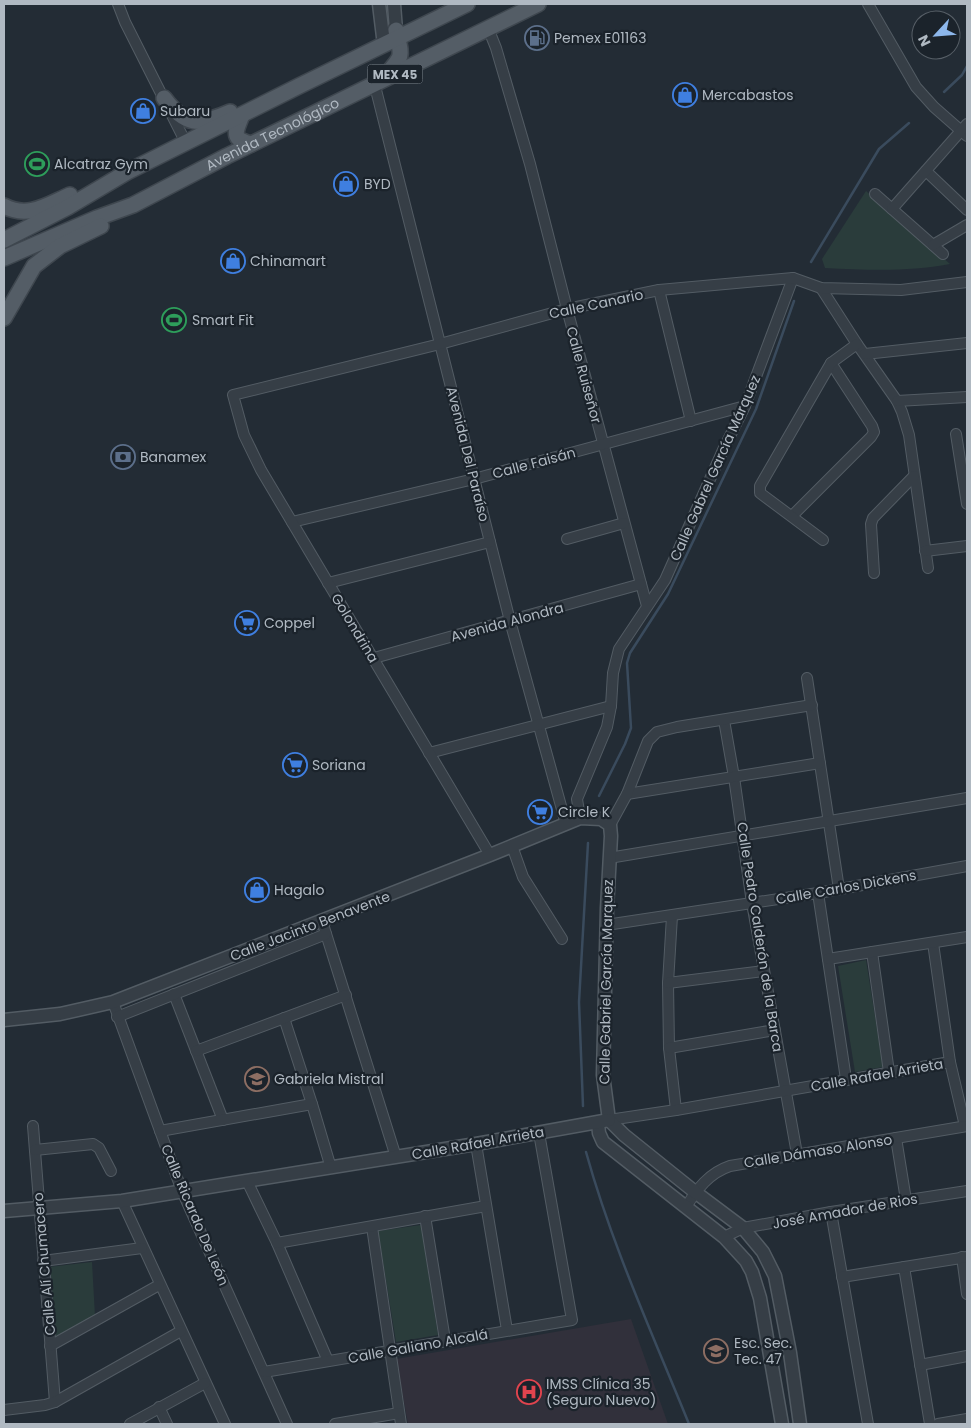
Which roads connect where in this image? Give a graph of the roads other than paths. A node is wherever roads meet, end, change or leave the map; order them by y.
1 (118, 4) edge
2 (379, 4) edge
3 (394, 4) edge
4 (467, 4) edge
5 (538, 4) edge
6 (868, 4) edge
7 (488, 28) junction
8 (393, 37) junction
9 (377, 83) junction
10 (299, 86) junction
11 (164, 98) junction
12 (242, 115) junction
13 (965, 130) edge
14 (186, 143) junction
15 (251, 144) junction
16 (926, 171) junction
17 (127, 172) junction
18 (875, 194) dead end
19 (134, 205) junction
20 (4, 206) edge
21 (892, 209) junction
22 (967, 210) edge
23 (967, 225) edge
24 (4, 240) edge
25 (934, 245) junction
26 (944, 254) dead end
27 (4, 258) edge
28 (793, 278) junction
29 (967, 282) edge
30 (821, 288) junction
31 (659, 290) junction
32 (567, 309) junction
33 (4, 318) edge
34 (967, 342) edge
35 (440, 344) junction
36 (857, 344) junction
37 (865, 354) junction
38 (830, 363) junction
39 (233, 395) joint
40 (967, 397) edge
41 (898, 401) junction
42 (745, 406) junction
43 (691, 421) junction
44 (956, 434) dead end
45 (603, 445) junction
46 (914, 476) junction
47 (474, 479) junction
48 (967, 504) edge
49 (792, 516) junction
50 (292, 522) junction
51 (624, 523) junction
52 (567, 539) dead end
53 (823, 540) dead end
54 (490, 542) junction
55 (967, 546) edge
56 (925, 551) junction
57 (928, 568) dead end
58 (874, 573) dead end
59 (328, 583) junction
60 (641, 584) junction
61 (647, 606) junction
62 (510, 621) junction
63 (374, 658) junction
64 (807, 678) dead end
65 (812, 705) junction
66 (611, 706) junction
67 (724, 720) junction
68 (538, 724) junction
69 (429, 753) junction
70 (820, 763) junction
71 (734, 777) junction
72 (627, 794) junction
73 (967, 798) edge
74 (580, 818) junction
75 (828, 821) junction
76 (566, 824) junction
77 (610, 825) junction
78 (743, 836) junction
79 (512, 846) junction
80 (490, 855) junction
81 (608, 858) junction
82 (967, 866) edge
83 (839, 889) junction
84 (818, 893) junction
85 (752, 903) junction
86 (672, 916) junction
87 (322, 921) junction
88 (606, 925) junction
89 (326, 934) junction
90 (967, 937) edge
91 (562, 939) dead end
92 (933, 943) junction
93 (872, 952) junction
94 (828, 959) junction
95 (764, 971) junction
96 (668, 983) junction
97 (174, 994) junction
98 (346, 995) junction
99 (113, 1002) junction
100 (117, 1017) junction
101 (284, 1018) junction
102 (4, 1020) edge
103 (774, 1030) junction
104 (669, 1048) junction
105 (196, 1051) junction
106 (950, 1062) junction
107 (889, 1072) junction
108 (846, 1079) junction
109 (785, 1091) junction
110 (312, 1104) junction
111 (676, 1110) junction
112 (223, 1120) junction
113 (604, 1121) junction
114 (33, 1126) dead end
115 (966, 1126) edge
116 (160, 1131) junction
117 (539, 1133) junction
118 (896, 1138) junction
119 (476, 1144) junction
120 (35, 1150) junction
121 (797, 1154) junction
122 (396, 1157) junction
123 (331, 1168) junction
124 (111, 1171) dead end
125 (248, 1181) junction
126 (182, 1191) junction
127 (967, 1191) edge
128 (695, 1192) junction
129 (906, 1200) junction
130 (122, 1201) junction
131 (486, 1206) junction
132 (686, 1207) junction
133 (39, 1208) junction
134 (4, 1211) edge
135 (831, 1212) junction
136 (425, 1216) junction
137 (372, 1227) junction
138 (743, 1228) junction
139 (724, 1237) junction
140 (277, 1243) junction
141 (142, 1248) junction
142 (964, 1257) edge
143 (43, 1262) junction
144 (904, 1267) junction
145 (842, 1277) junction
146 (159, 1285) junction
147 (967, 1294) edge
148 (507, 1330) junction
149 (181, 1331) junction
150 (446, 1340) junction
151 (50, 1346) junction
152 (390, 1350) junction
153 (967, 1356) edge
154 (328, 1361) junction
155 (920, 1364) junction
156 (264, 1372) junction
157 (205, 1383) junction
158 (55, 1402) junction
159 (159, 1407) junction
160 (4, 1410) edge
161 (399, 1414) junction
162 (967, 1419) edge
163 (130, 1424) edge
164 (167, 1424) edge
165 (225, 1424) edge
166 (287, 1424) edge
167 (334, 1424) edge
168 (401, 1424) edge
169 (782, 1424) edge
170 (800, 1424) edge
171 (868, 1424) edge
172 (930, 1424) edge
173 (938, 1424) edge

1 - 11 street
2 - 8 street
3 - 8 street
4 - 8 main road, MEX 45
5 - 7 main road, Avenida Tecnológico / MEX 45
6 - 13 street
7 - 9 main road, Avenida Tecnológico / MEX 45
7 - 32 street, Calle Ruiseñor
8 - 9 main road
8 - 10 main road, MEX 45
9 - 15 main road, Avenida Tecnológico / MEX 45
9 - 35 street, Avenida Del Paraíso
10 - 11 main road
10 - 12 main road, MEX 45
11 - 14 street
12 - 14 main road, MEX 45
12 - 15 main road
13 - 16 street
14 - 17 main road, MEX 45
15 - 19 main road, Avenida Tecnológico / MEX 45
16 - 21 street
16 - 22 street
17 - 20 main road
17 - 24 main road, MEX 45
18 - 21 street
19 - 27 main road, Avenida Tecnológico / MEX 45
19 - 33 main road
21 - 25 street
23 - 25 street
25 - 26 street
28 - 30 street, Calle Canario
28 - 31 street, Calle Canario
28 - 42 street, Calle Gabrel García Márquez
29 - 30 street, Calle Canario
30 - 36 street
31 - 32 street, Calle Canario
31 - 43 street
32 - 35 street, Calle Canario
32 - 45 street, Calle Ruiseñor
34 - 37 street
35 - 39 street, Calle Canario
35 - 47 street, Avenida Del Paraíso
36 - 37 street
36 - 38 street
37 - 41 street
38 - 49 street
38 - 49 street
39 - 50 street, Golondrina
40 - 41 street
41 - 46 street
42 - 43 street, Calle Faisán
42 - 61 street, Calle Gabrel García Márquez
43 - 45 street, Calle Faisán
44 - 48 street
45 - 47 street, Calle Faisán
45 - 51 street, Calle Ruiseñor
46 - 56 street
46 - 58 street
47 - 50 street, Calle Faisán
47 - 54 street, Avenida Del Paraíso
49 - 53 street
50 - 59 street, Golondrina
51 - 52 street
51 - 60 street, Calle Ruiseñor
54 - 59 street
54 - 62 street, Avenida Del Paraíso
55 - 56 street
56 - 57 street
59 - 63 street, Golondrina
60 - 61 street, Calle Ruiseñor
60 - 62 street, Avenida Alondra
61 - 66 street, Calle Gabrel García Márquez
62 - 63 street, Avenida Alondra
62 - 68 street, Avenida Del Paraíso
63 - 69 street, Golondrina
64 - 65 street
65 - 67 street
65 - 70 street
66 - 68 street
66 - 74 street, Calle Gabrel García Márquez
67 - 71 street, Calle Pedro Calderón de la Barca
67 - 72 street, Calle Gabriel García Marquez
68 - 69 street
68 - 76 street, Avenida Del Paraíso
69 - 80 street, Golondrina
70 - 71 street
70 - 75 street
71 - 72 street
71 - 78 street, Calle Pedro Calderón de la Barca
72 - 77 street, Calle Gabriel García Marquez
73 - 75 street
74 - 76 street, Calle Jacinto Benavente
74 - 77 street
75 - 78 street
75 - 83 street
76 - 79 street, Calle Jacinto Benavente
77 - 81 street, Calle Gabriel García Marquez
78 - 81 street
78 - 85 street, Calle Pedro Calderón de la Barca
79 - 80 street, Calle Jacinto Benavente
79 - 91 street
80 - 87 street, Calle Jacinto Benavente
81 - 88 street, Calle Gabriel García Marquez
82 - 83 street, Calle Carlos Dickens
83 - 84 street, Calle Carlos Dickens
84 - 85 street, Calle Carlos Dickens
84 - 94 street
85 - 86 street, Calle Carlos Dickens
85 - 95 street, Calle Pedro Calderón de la Barca
86 - 88 street, Calle Carlos Dickens
86 - 96 street
87 - 89 street
87 - 99 street, Calle Jacinto Benavente
88 - 113 street, Calle Gabriel García Marquez
89 - 97 street
89 - 98 street
90 - 92 street
92 - 93 street
92 - 106 street
93 - 94 street
93 - 107 street
94 - 108 street
95 - 96 street
95 - 103 street, Calle Pedro Calderón de la Barca
96 - 104 street
97 - 100 street
97 - 105 street
98 - 101 street
98 - 122 street
99 - 100 street, Calle Ricardo De León
99 - 102 street, Calle Jacinto Benavente
100 - 116 street, Calle Ricardo De León
101 - 105 street
101 - 110 street
103 - 104 street
103 - 109 street, Calle Pedro Calderón de la Barca
104 - 111 street
105 - 112 street
106 - 107 street, Calle Rafael Arrieta
106 - 115 street
107 - 108 street, Calle Rafael Arrieta
108 - 109 street, Calle Rafael Arrieta
109 - 111 street, Calle Rafael Arrieta
109 - 121 street, Calle Pedro Calderón de la Barca
110 - 112 street
110 - 123 street
111 - 113 street, Calle Rafael Arrieta
112 - 116 street
113 - 117 street, Calle Rafael Arrieta
113 - 128 street
113 - 132 street, Calle Gabriel García Marquez
114 - 120 street, Calle Alí Chumacero
115 - 118 street, Calle Dámaso Alonso
116 - 126 street, Calle Ricardo De León
117 - 119 street, Calle Rafael Arrieta
117 - 148 street, Calle Galiano Alcalá
118 - 121 street, Calle Dámaso Alonso
118 - 129 street
119 - 122 street, Calle Rafael Arrieta
119 - 131 street
120 - 124 street
120 - 133 street, Calle Alí Chumacero
121 - 128 street, Calle Dámaso Alonso
122 - 123 street, Calle Rafael Arrieta
123 - 125 street, Calle Rafael Arrieta
125 - 126 street, Calle Rafael Arrieta
125 - 140 street
126 - 130 street, Calle Rafael Arrieta
126 - 156 street, Calle Ricardo De León
127 - 129 street, José Amador de Rios
128 - 132 street, Calle Dámaso Alonso
128 - 138 street
129 - 135 street, José Amador de Rios
130 - 133 street, Calle Rafael Arrieta
130 - 141 street
131 - 136 street
131 - 148 street
132 - 139 street, Calle Gabriel García Marquez
133 - 134 street, Calle Rafael Arrieta
133 - 143 street, Calle Alí Chumacero
135 - 138 street, José Amador de Rios
135 - 145 street
136 - 137 street
136 - 150 street
137 - 140 street
137 - 152 street
138 - 139 street, José Amador de Rios
138 - 170 street
139 - 169 street, Calle Gabriel García Marquez
140 - 154 street
141 - 143 street
141 - 146 street
142 - 144 street
142 - 147 street
143 - 151 street, Calle Alí Chumacero
144 - 145 street
144 - 155 street
145 - 171 street
146 - 149 street
146 - 151 street
148 - 150 street, Calle Galiano Alcalá
149 - 157 street
149 - 158 street
150 - 152 street, Calle Galiano Alcalá
151 - 158 street, Calle Alí Chumacero
152 - 154 street, Calle Galiano Alcalá
152 - 161 street
153 - 155 street
154 - 156 street, Calle Galiano Alcalá
155 - 172 street
156 - 166 street, Calle Ricardo De León
157 - 159 street
157 - 165 street
158 - 160 street
159 - 163 street
159 - 164 street
161 - 167 street
161 - 168 street
162 - 173 street

